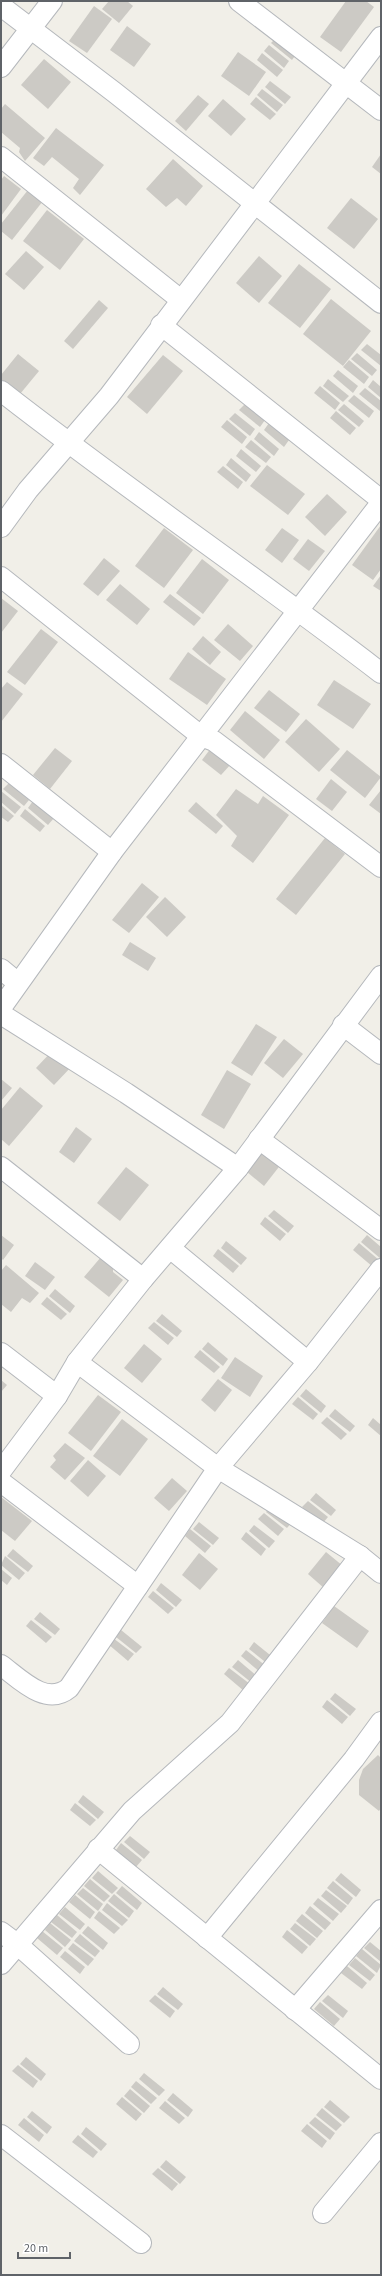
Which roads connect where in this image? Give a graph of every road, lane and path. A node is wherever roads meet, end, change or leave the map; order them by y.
1 (52, 1) edge
2 (239, 1) edge
3 (1, 6) edge
4 (30, 30) junction
5 (381, 36) edge
6 (1, 67) edge
7 (345, 82) junction
8 (381, 110) edge
9 (1, 157) edge
10 (255, 205) junction
11 (181, 300) junction
12 (381, 303) edge
13 (161, 324) junction
14 (1, 391) edge
15 (68, 443) junction
16 (381, 502) edge
17 (1, 527) edge
18 (1, 577) edge
19 (297, 609) junction
20 (381, 673) edge
21 (201, 736) junction
22 (1, 764) edge
23 (112, 852) junction
24 (381, 867) edge
25 (1, 969) edge
26 (381, 976) edge
27 (18, 983) junction
28 (1, 1008) edge
29 (1, 1014) edge
30 (343, 1025) junction
31 (381, 1054) edge
32 (259, 1139) junction
33 (1, 1167) edge
34 (238, 1168) junction
35 (381, 1230) edge
36 (170, 1248) junction
37 (381, 1269) edge
38 (143, 1278) junction
39 (1, 1353) edge
40 (78, 1362) junction
41 (308, 1362) junction
42 (57, 1396) junction
43 (218, 1468) junction
44 (1, 1471) edge
45 (1, 1482) edge
46 (360, 1556) junction
47 (381, 1572) edge
48 (138, 1586) junction
49 (1, 1665) edge
50 (381, 1722) edge
51 (98, 1849) junction
52 (381, 1910) edge
53 (1, 1932) edge
54 (207, 1938) junction
55 (17, 1944) junction
56 (1, 1964) edge
57 (295, 2010) junction
58 (129, 2044) dead end
59 (381, 2079) edge
60 (1, 2135) edge
61 (381, 2143) edge
62 (323, 2213) dead end
63 (141, 2242) dead end

1 - 4 street
2 - 7 street
3 - 4 street
4 - 6 street
4 - 10 street
5 - 7 street
7 - 8 street
7 - 10 street
9 - 11 street
10 - 11 street
10 - 12 street
11 - 13 street
13 - 15 street
13 - 16 street
14 - 15 street
15 - 17 street
15 - 19 street
16 - 19 street
18 - 21 street
19 - 20 street
19 - 21 street
21 - 23 street
21 - 24 street
22 - 23 street
23 - 27 street
25 - 27 street
26 - 30 street
27 - 28 street
29 - 34 street
30 - 31 street
30 - 32 street
32 - 34 street
32 - 35 street
33 - 38 street
34 - 36 street
36 - 38 street
36 - 41 street
37 - 41 street
38 - 40 street
39 - 42 street
40 - 42 street
40 - 43 street
41 - 43 street
42 - 44 street
43 - 46 street
43 - 48 street
45 - 48 street
46 - 47 street
46 - 51 street
48 - 49 street
50 - 54 street
51 - 54 street
51 - 55 street
52 - 57 street
53 - 55 street
54 - 57 street
55 - 56 street
55 - 58 street
57 - 59 street
60 - 63 street
61 - 62 street

